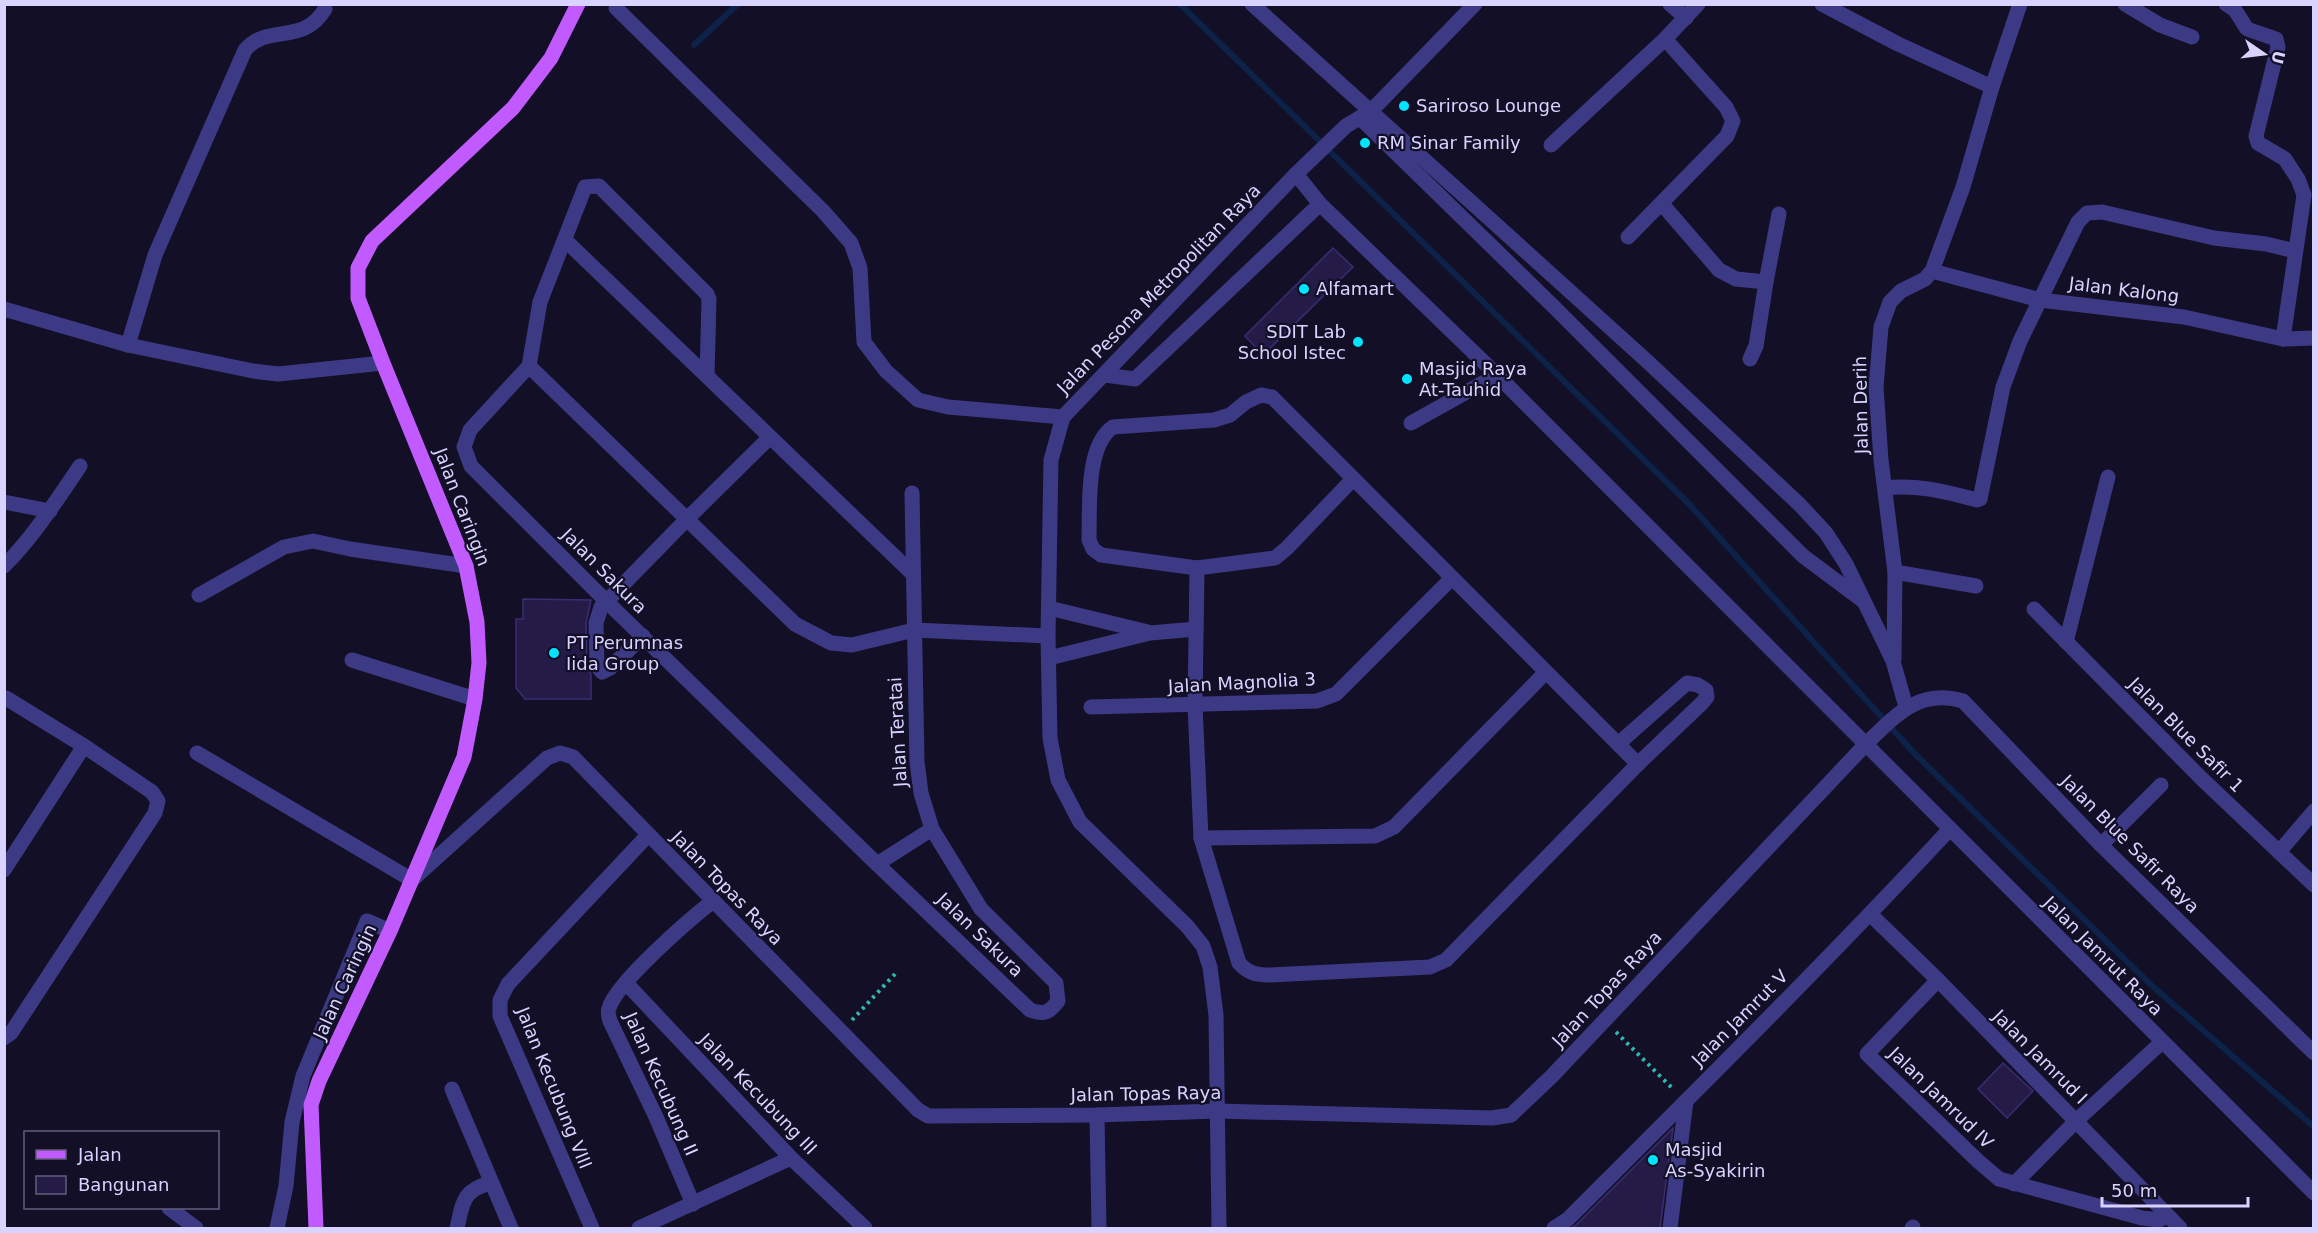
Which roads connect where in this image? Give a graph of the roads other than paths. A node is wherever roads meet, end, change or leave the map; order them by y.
1 (578, 4) edge
2 (1252, 4) edge
3 (1475, 4) edge
4 (1670, 4) edge
5 (1698, 4) edge
6 (1822, 4) edge
7 (2020, 4) edge
8 (2125, 4) edge
9 (2226, 4) edge
10 (616, 8) dead end
11 (325, 9) dead end
12 (1686, 18) junction
13 (2192, 37) dead end
14 (1665, 39) junction
15 (1992, 87) junction
16 (1365, 115) junction
17 (1551, 145) dead end
18 (1302, 169) junction
19 (1320, 204) junction
20 (1662, 204) junction
21 (1779, 214) dead end
22 (1628, 237) dead end
23 (565, 240) junction
24 (2295, 251) junction
25 (1932, 271) junction
26 (1766, 282) junction
27 (2040, 300) junction
28 (4, 309) edge
29 (2313, 338) edge
30 (2283, 339) junction
31 (128, 345) junction
32 (1750, 359) dead end
33 (383, 363) junction
34 (529, 366) junction
35 (1105, 375) junction
36 (1497, 375) junction
37 (707, 376) junction
38 (1063, 417) junction
39 (1411, 423) dead end
40 (770, 438) junction
41 (80, 466) dead end
42 (2108, 477) dead end
43 (1353, 478) junction
44 (1885, 488) junction
45 (912, 493) dead end
46 (4, 502) edge
47 (50, 511) junction
48 (688, 518) junction
49 (4, 566) edge
50 (466, 566) junction
51 (1197, 568) junction
52 (1895, 572) junction
53 (913, 574) junction
54 (1452, 578) junction
55 (1976, 586) dead end
56 (199, 595) dead end
57 (607, 602) junction
58 (1864, 602) junction
59 (1049, 608) junction
60 (2034, 609) dead end
61 (1196, 629) junction
62 (914, 630) junction
63 (1150, 633) junction
64 (642, 636) junction
65 (1048, 636) junction
66 (2066, 642) junction
67 (1049, 658) junction
68 (352, 660) dead end
69 (1893, 661) junction
70 (1546, 672) junction
71 (5, 699) edge
72 (475, 699) junction
73 (1196, 705) junction
74 (1091, 707) dead end
75 (1902, 710) junction
76 (1872, 738) junction
77 (1618, 744) junction
78 (84, 746) junction
79 (197, 753) dead end
80 (1638, 764) junction
81 (2161, 785) dead end
82 (2313, 811) edge
83 (932, 829) junction
84 (1949, 830) junction
85 (648, 835) junction
86 (1201, 838) junction
87 (2101, 845) junction
88 (2279, 852) junction
89 (877, 864) junction
90 (4, 870) edge
91 (412, 879) junction
92 (2313, 885) edge
93 (713, 901) junction
94 (1870, 914) junction
95 (390, 931) junction
96 (1938, 981) junction
97 (626, 983) junction
98 (1058, 1001) joint
99 (4, 1038) edge
100 (2162, 1042) junction
101 (2313, 1053) edge
102 (452, 1089) dead end
103 (1686, 1101) junction
104 (1217, 1111) junction
105 (1097, 1115) junction
106 (2076, 1121) junction
107 (791, 1158) junction
108 (490, 1183) junction
109 (2014, 1184) junction
110 (2313, 1193) edge
111 (693, 1204) junction
112 (170, 1209) edge
113 (2168, 1216) junction
114 (196, 1228) edge
115 (277, 1228) edge
116 (316, 1228) edge
117 (458, 1228) edge
118 (511, 1228) edge
119 (592, 1228) edge
120 (639, 1228) edge
121 (865, 1228) edge
122 (1099, 1228) edge
123 (1219, 1228) edge
124 (1554, 1228) edge
125 (1670, 1228) edge
126 (2180, 1228) edge

1 - 33 main road, Jalan Caringin
2 - 16 street
3 - 16 street, Jalan Pesona Metropolitan Raya
4 - 12 street
5 - 12 street
6 - 15 street
7 - 15 street
8 - 13 street
9 - 24 street
10 - 38 street
11 - 31 street
12 - 14 street
14 - 17 street
14 - 20 street
15 - 25 street
16 - 18 street, Jalan Pesona Metropolitan Raya
16 - 58 street
16 - 58 street
18 - 19 street, Jalan Jamrut Raya
18 - 35 street, Jalan Pesona Metropolitan Raya
19 - 35 street
19 - 36 street, Jalan Jamrut Raya
20 - 22 street
20 - 26 street
21 - 26 street
23 - 34 street
23 - 37 street
23 - 37 street
24 - 27 street
24 - 30 street
25 - 27 street, Jalan Kalong
25 - 44 street, Jalan Derih
26 - 32 street
27 - 30 street, Jalan Kalong
27 - 44 street
28 - 31 street
29 - 30 street, Jalan Kalong
31 - 33 street
33 - 50 main road, Jalan Caringin
34 - 48 street
34 - 57 street, Jalan Sakura
35 - 38 street, Jalan Pesona Metropolitan Raya
36 - 39 street
36 - 76 street, Jalan Jamrut Raya
37 - 40 street
38 - 59 street, Jalan Pesona Metropolitan Raya
40 - 48 street
40 - 53 street
41 - 47 street
42 - 66 street
43 - 51 street
43 - 51 street
43 - 54 street
44 - 52 street, Jalan Derih
45 - 53 street, Jalan Teratai
46 - 47 street
47 - 49 street
48 - 57 street
48 - 62 street
50 - 56 street
50 - 72 main road, Jalan Caringin
51 - 61 street
52 - 55 street
52 - 69 street, Jalan Derih
53 - 62 street, Jalan Teratai
54 - 70 street
54 - 73 street, Jalan Magnolia 3
57 - 64 street, Jalan Sakura
57 - 64 street
58 - 69 street
59 - 63 street
59 - 65 street, Jalan Pesona Metropolitan Raya
60 - 66 street, Jalan Blue Safir 1
61 - 63 street
61 - 73 street
62 - 65 street
62 - 83 street, Jalan Teratai
63 - 67 street
64 - 89 street, Jalan Sakura
65 - 67 street, Jalan Pesona Metropolitan Raya
66 - 88 street, Jalan Blue Safir 1
67 - 104 street, Jalan Pesona Metropolitan Raya
68 - 72 street
69 - 75 street
70 - 77 street
70 - 86 street
71 - 78 street
72 - 91 main road, Jalan Caringin
73 - 74 street, Jalan Magnolia 3
73 - 86 street
75 - 76 street, Jalan Topas Raya
75 - 87 street, Jalan Blue Safir Raya
76 - 84 street, Jalan Jamrut Raya
76 - 104 street, Jalan Topas Raya
77 - 80 street
77 - 80 street
78 - 90 street
78 - 99 street
79 - 91 street
80 - 86 street
81 - 87 street
82 - 88 street
83 - 89 street
83 - 98 street, Jalan Teratai
84 - 94 street, Jalan Jamrut V
84 - 100 street, Jalan Jamrut Raya
85 - 91 street, Jalan Topas Raya
85 - 93 street, Jalan Topas Raya
85 - 119 street, Jalan Kecubung VIII
87 - 101 street, Jalan Blue Safir Raya
88 - 92 street, Jalan Blue Safir 1
89 - 98 street, Jalan Sakura
91 - 95 main road, Jalan Caringin
93 - 97 street
93 - 105 street, Jalan Topas Raya
94 - 96 street, Jalan Jamrud I
94 - 103 street, Jalan Jamrut V
95 - 115 street
95 - 116 main road, Jalan Caringin
96 - 106 street, Jalan Jamrud I
96 - 109 street, Jalan Jamrud IV
97 - 107 street, Jalan Kecubung III
97 - 111 street, Jalan Kecubung II
100 - 106 street
100 - 110 street, Jalan Jamrut Raya
102 - 108 street
103 - 124 street, Jalan Jamrut V
103 - 125 street
104 - 105 street, Jalan Topas Raya
104 - 123 street, Jalan Pesona Metropolitan Raya
105 - 122 street
106 - 109 street
106 - 113 street, Jalan Jamrud I
107 - 111 street
107 - 121 street, Jalan Kecubung III
108 - 117 street
108 - 118 street
109 - 113 street
111 - 120 street
112 - 114 street
113 - 126 street, Jalan Jamrud I

